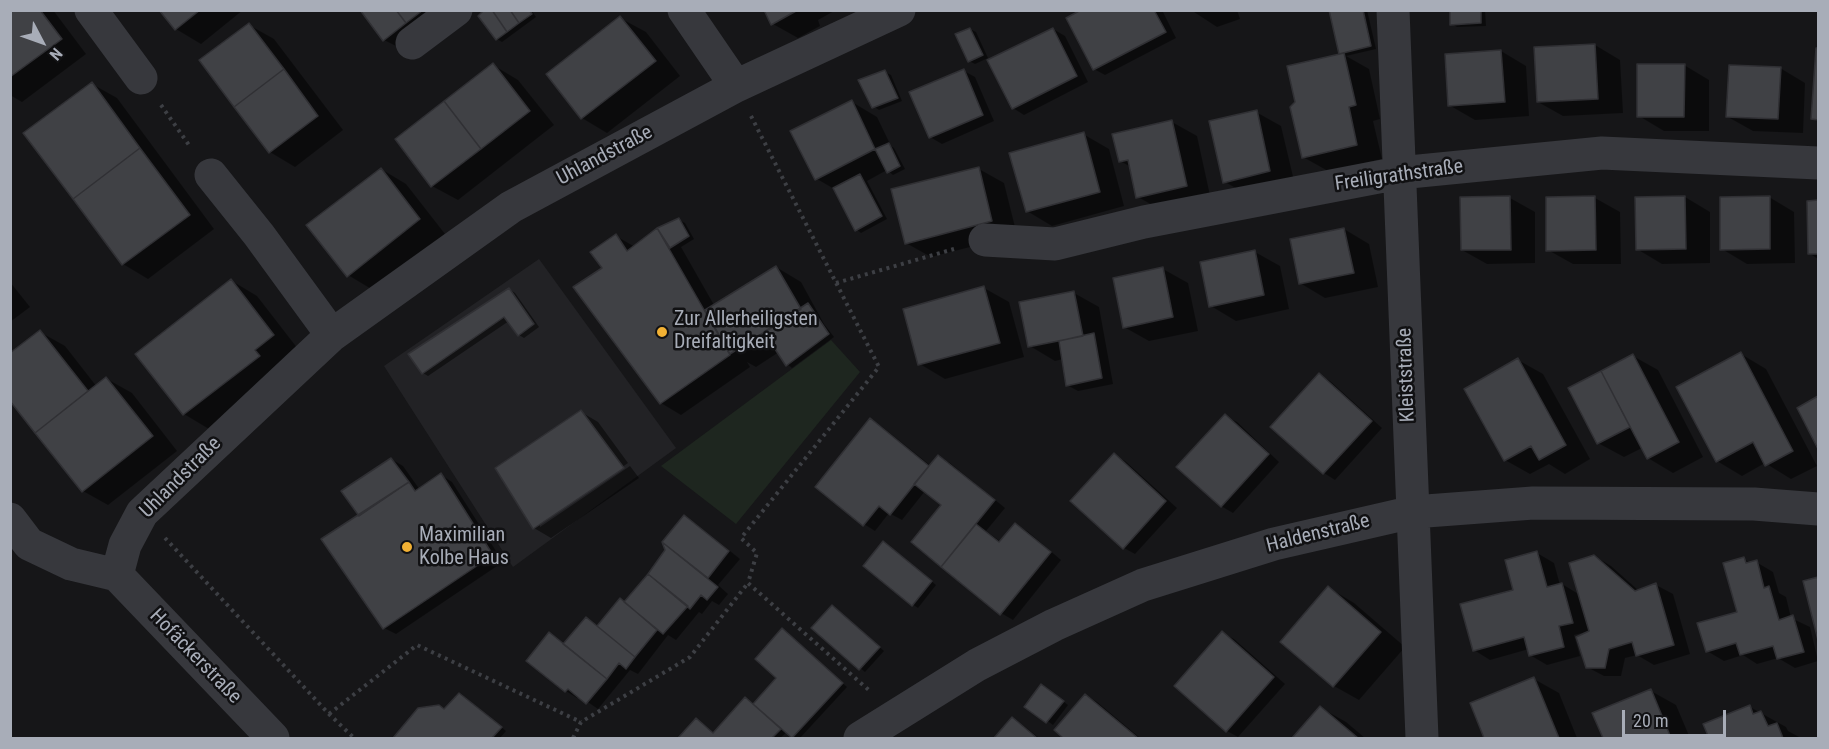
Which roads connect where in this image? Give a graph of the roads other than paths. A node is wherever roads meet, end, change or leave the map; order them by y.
1 (91, 10) edge
2 (456, 10) edge
3 (684, 10) edge
4 (898, 10) edge
5 (1393, 10) edge
6 (412, 43) dead end
7 (141, 78) road end
8 (736, 86) junction
9 (1818, 163) edge
10 (1399, 173) junction
11 (211, 175) road end
12 (985, 240) road end
13 (332, 334) junction
14 (1818, 509) edge
15 (1413, 512) junction
16 (10, 519) edge
17 (117, 575) junction
18 (273, 738) edge
19 (860, 738) edge
20 (1422, 738) edge

1 - 7 street
2 - 6 street
3 - 8 street
4 - 8 street, Uhlandstraße
5 - 10 street, Kleiststraße
8 - 13 street, Uhlandstraße
9 - 10 street, Freiligrathstraße
10 - 12 street, Freiligrathstraße
10 - 15 street, Kleiststraße
11 - 13 street
13 - 17 street, Uhlandstraße
14 - 15 street, Haldenstraße
15 - 19 street, Haldenstraße
15 - 20 street, Kleiststraße
16 - 17 street
17 - 18 street, Hofäckerstraße

